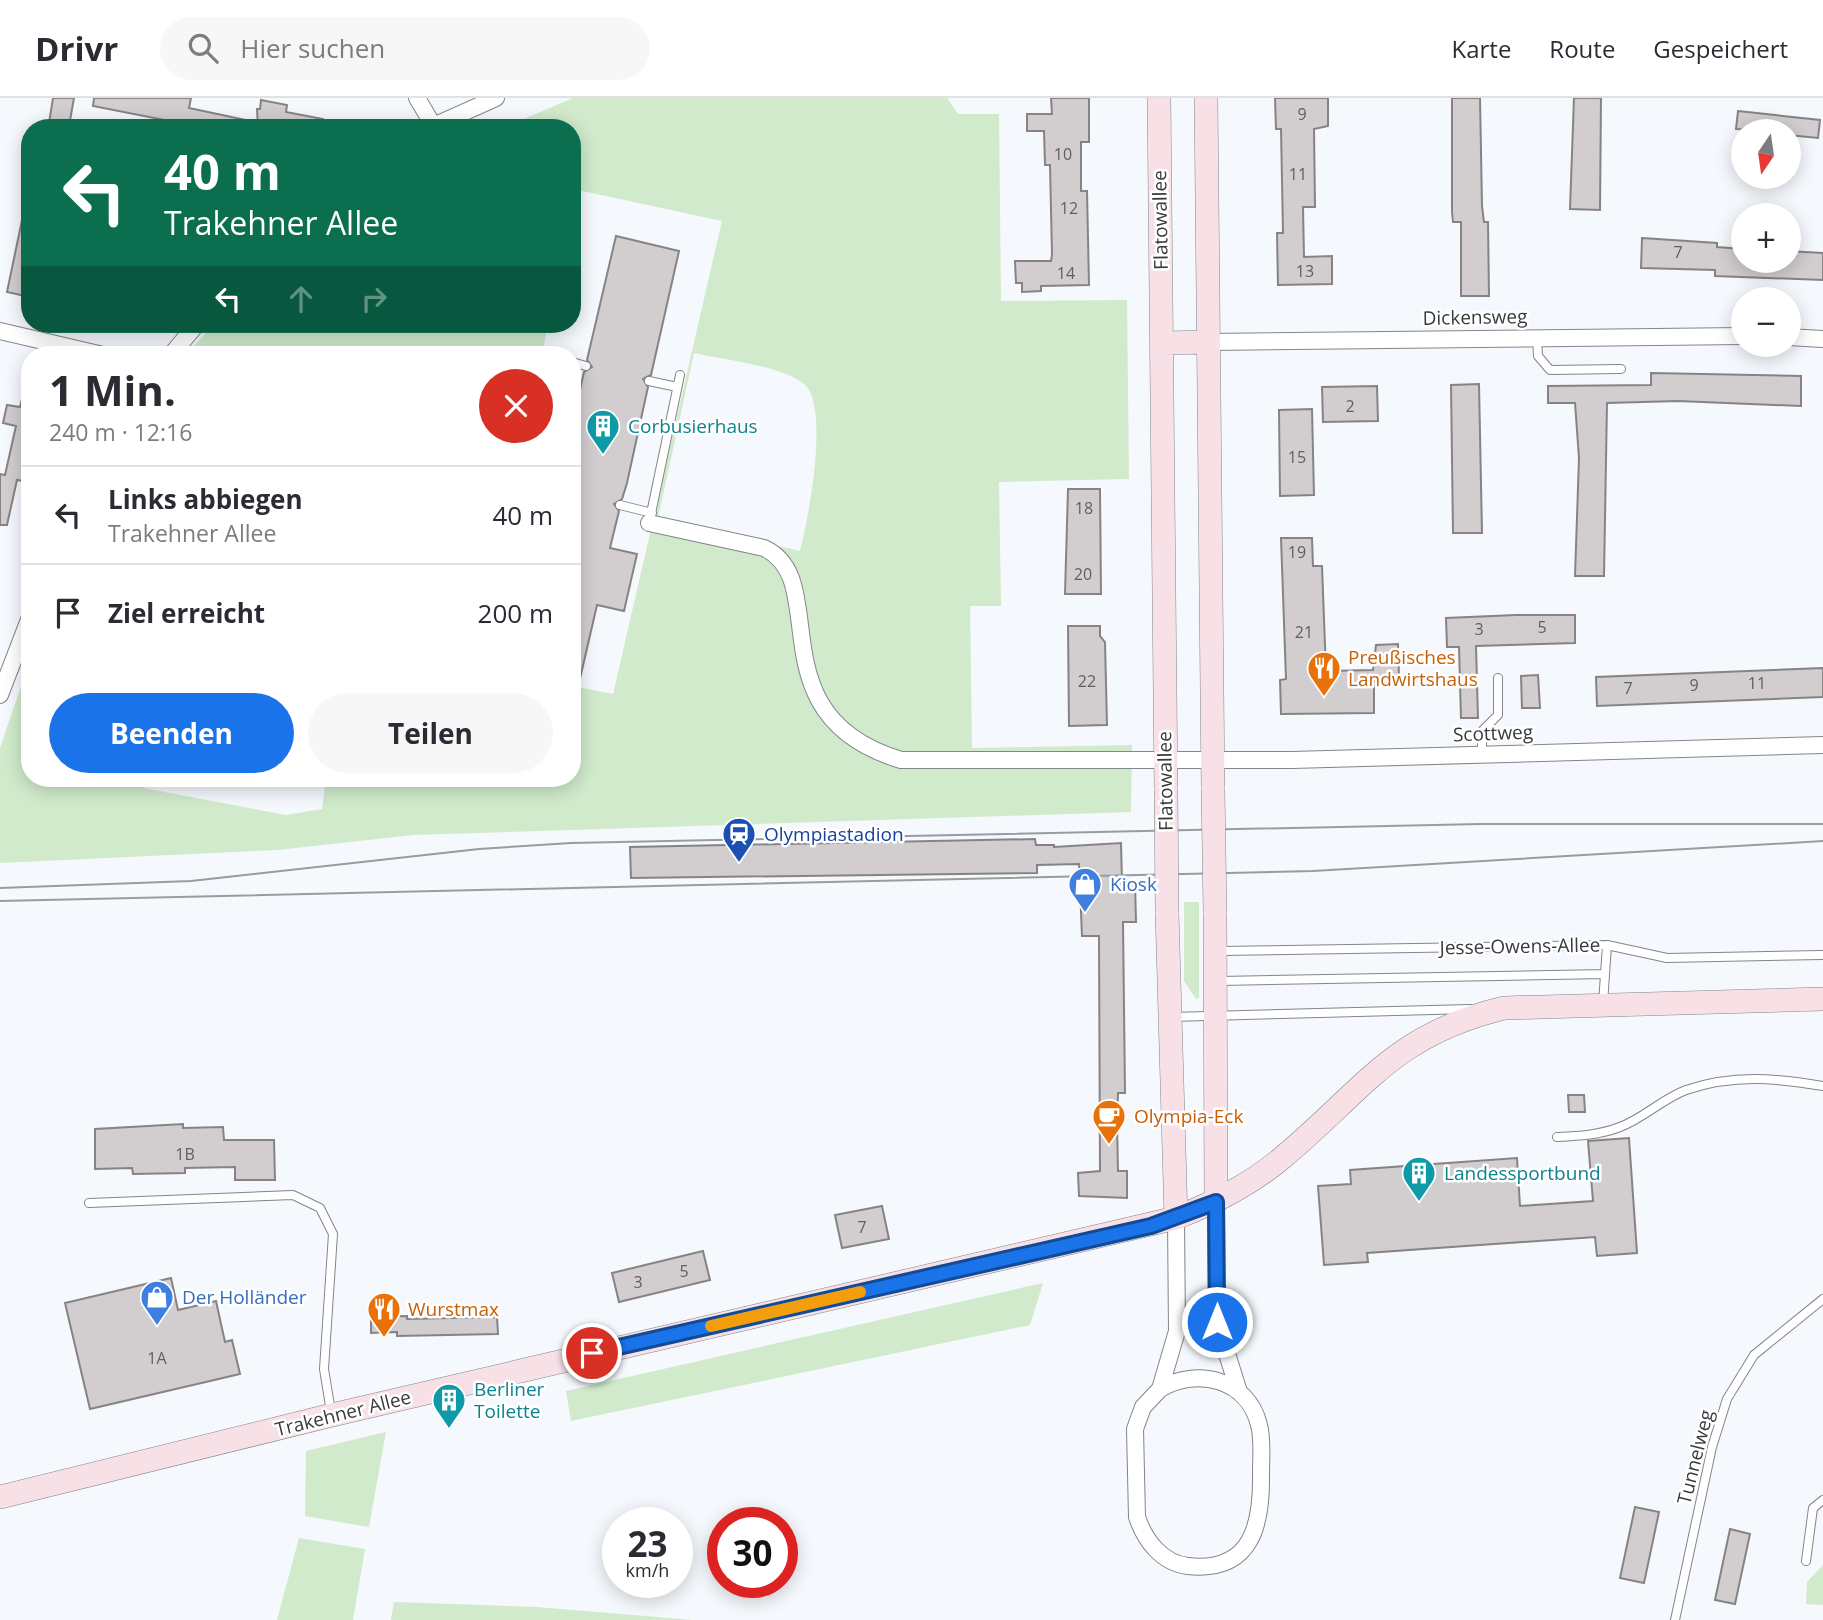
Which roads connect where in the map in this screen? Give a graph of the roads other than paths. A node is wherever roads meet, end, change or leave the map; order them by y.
1 (417, 98) edge
2 (496, 98) edge
3 (1159, 98) edge
4 (1206, 98) edge
5 (428, 119) edge
6 (447, 119) edge
7 (0, 331) edge
8 (1731, 337) edge
9 (1537, 338) junction
10 (1801, 338) edge
11 (1823, 339) edge
12 (1162, 342) junction
13 (1208, 342) junction
14 (64, 346) edge
15 (581, 365) edge
16 (586, 366) dead end
17 (1621, 369) dead end
18 (680, 375) dead end
19 (649, 381) dead end
20 (677, 387) junction
21 (620, 505) dead end
22 (650, 518) junction
23 (21, 635) edge
24 (5, 666) edge
25 (1498, 678) dead end
26 (0, 695) edge
27 (1823, 745) edge
28 (1482, 755) junction
29 (1212, 761) junction
30 (1164, 762) junction
31 (1607, 945) junction
32 (1216, 951) junction
33 (1823, 955) edge
34 (1604, 974) junction
35 (1216, 981) junction
36 (1823, 999) edge
37 (1603, 1006) junction
38 (1504, 1008) junction
39 (1216, 1016) junction
40 (1171, 1017) junction
41 (1823, 1086) edge
42 (1557, 1137) dead end
43 (1216, 1202) junction
44 (89, 1203) dead end
45 (1176, 1218) junction
46 (1823, 1299) edge
47 (1160, 1389) junction
48 (1239, 1392) junction
49 (332, 1415) junction
50 (0, 1497) edge
51 (1823, 1500) edge
52 (1806, 1561) dead end
53 (1675, 1620) edge

1 - 5 street
2 - 6 street
3 - 12 main road, Flatowallee
4 - 13 main road
7 - 14 street
8 - 9 street, Dickensweg
9 - 13 street, Dickensweg
9 - 17 lane
10 - 11 street
12 - 13 main road
12 - 30 main road, Flatowallee
13 - 29 main road
15 - 16 lane
18 - 20 lane
19 - 20 lane
20 - 22 lane
21 - 22 lane
22 - 30 street, Scottweg
23 - 24 street
24 - 26 street
25 - 28 lane
27 - 28 street, Scottweg
28 - 29 street, Scottweg
29 - 30 street, Scottweg
29 - 32 main road, bridge
30 - 40 main road, Flatowallee, bridge
31 - 32 lane, Jesse-Owens-Allee
31 - 33 lane, Jesse-Owens-Allee
31 - 34 lane
32 - 35 main road
34 - 35 lane
34 - 37 lane
35 - 39 main road
36 - 37 main road
37 - 38 main road
38 - 39 lane
38 - 43 main road
39 - 40 lane
39 - 43 main road
40 - 45 main road, Flatowallee
41 - 42 lane
43 - 45 main road, Trakehner Allee
43 - 48 street
44 - 49 lane
45 - 47 street
45 - 49 main road, Trakehner Allee
46 - 53 lane, Tunnelweg
47 - 48 street
47 - 48 street
49 - 50 main road, Trakehner Allee
51 - 52 lane

